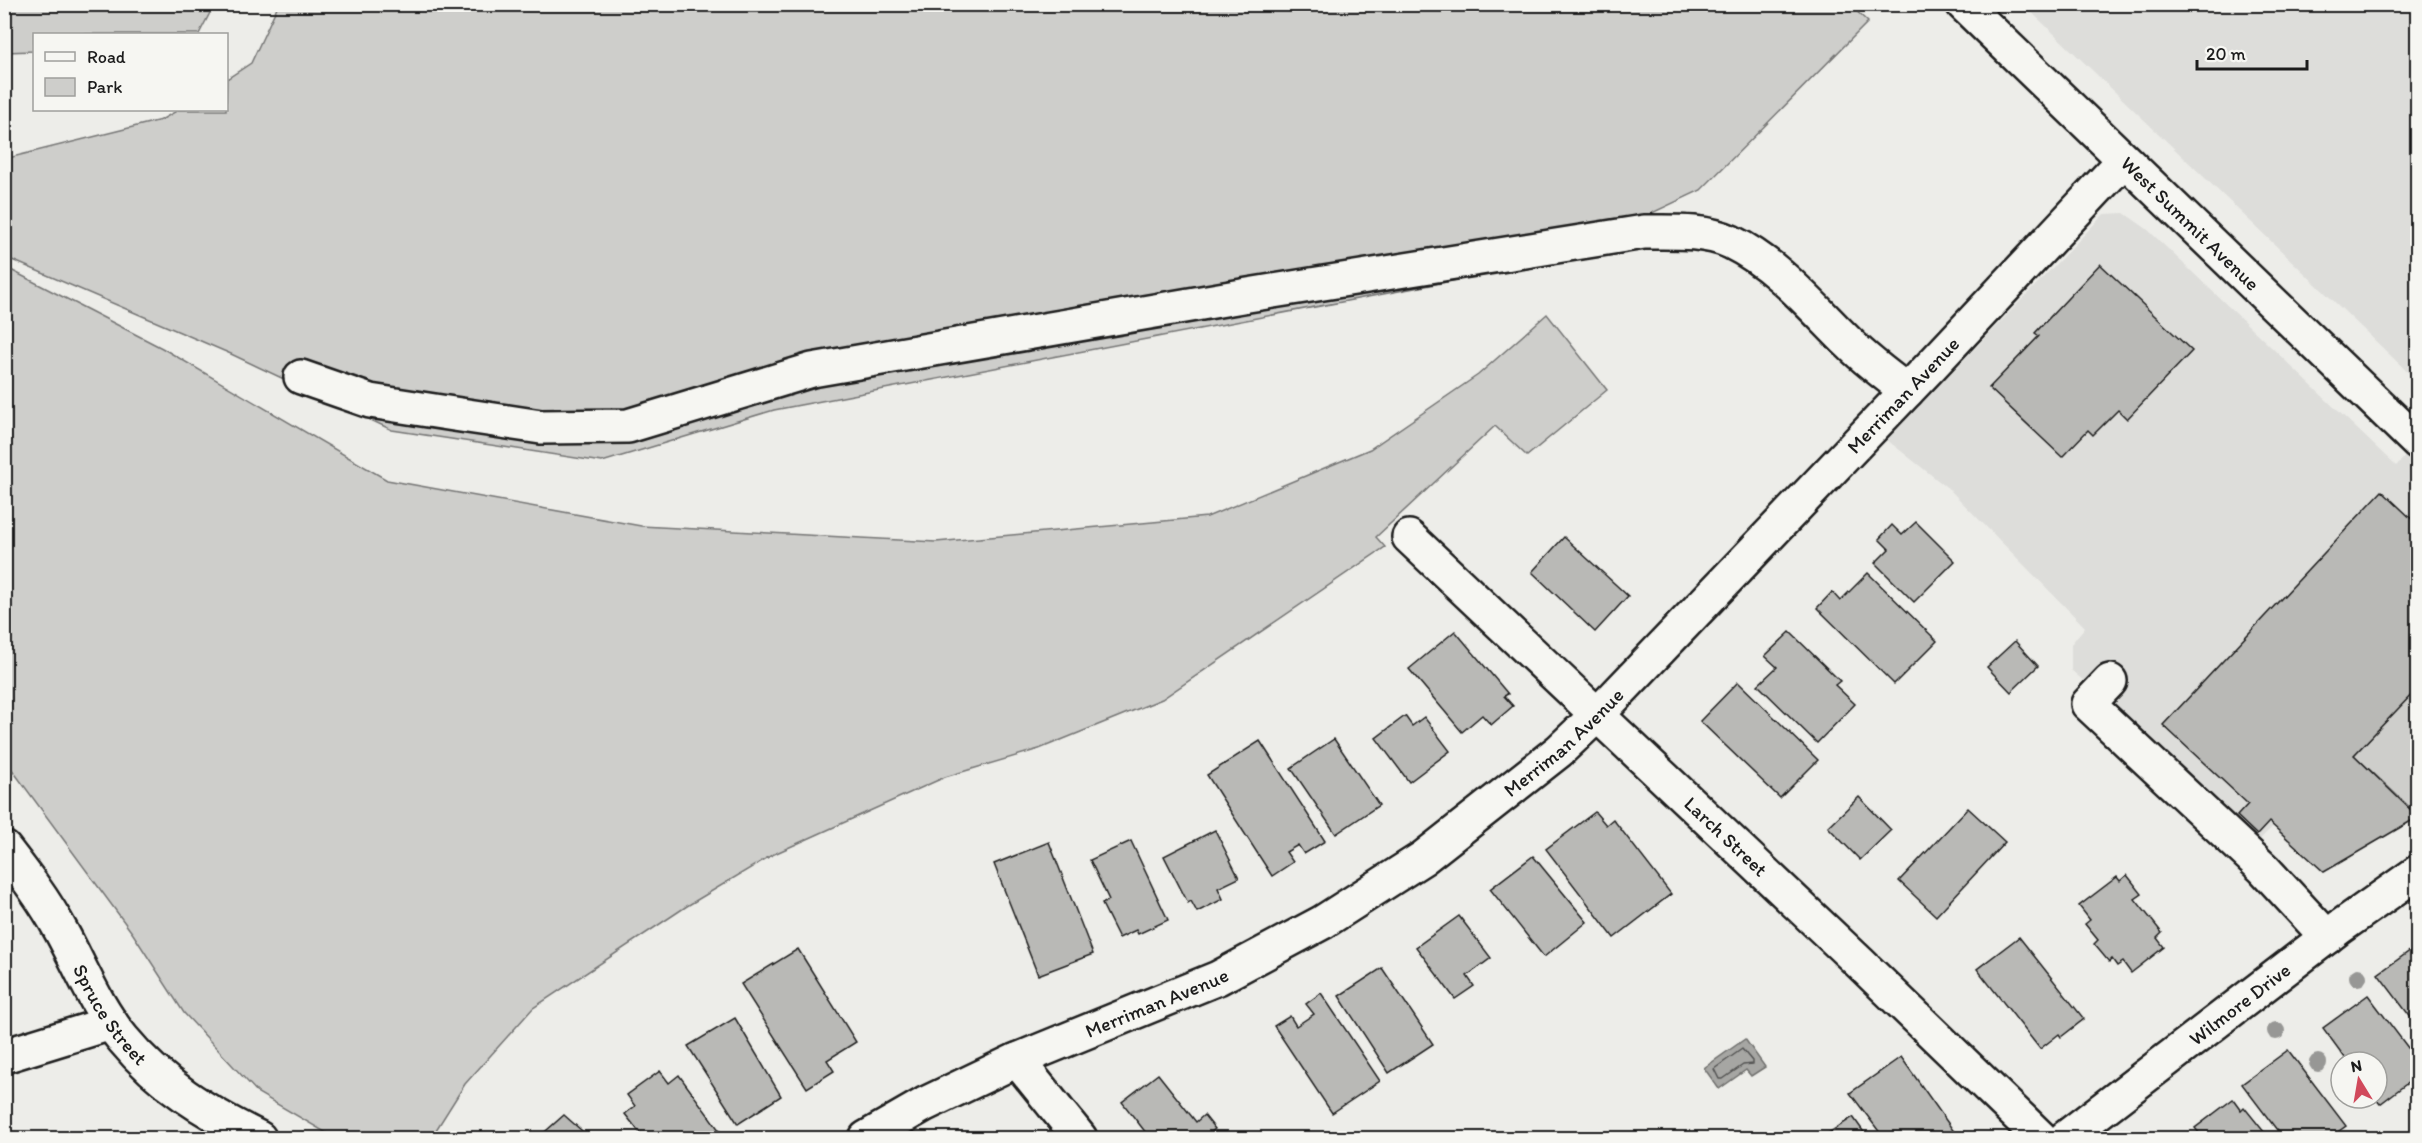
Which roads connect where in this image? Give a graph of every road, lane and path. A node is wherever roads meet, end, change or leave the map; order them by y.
1 (1963, 4) edge
2 (2124, 160) junction
3 (301, 377) dead end
4 (1906, 392) junction
5 (2418, 443) edge
6 (1409, 537) dead end
7 (2110, 681) dead end
8 (1597, 715) junction
9 (4, 848) edge
10 (2418, 872) edge
11 (2327, 937) junction
12 (111, 1023) junction
13 (4, 1056) edge
14 (1017, 1060) junction
15 (259, 1138) edge
16 (866, 1138) edge
17 (1080, 1138) edge
18 (2041, 1138) edge
19 (2065, 1138) edge

1 - 2 street, West Summit Avenue
2 - 4 street, Merriman Avenue
2 - 5 street, West Summit Avenue
3 - 4 street
4 - 8 street, Merriman Avenue
6 - 8 street, Larch Street
7 - 11 street
8 - 14 street, Merriman Avenue
8 - 18 street, Larch Street
9 - 12 street, Spruce Street
10 - 11 street, Wilmore Drive
11 - 19 street, Wilmore Drive
12 - 13 street
12 - 15 street, Spruce Street
14 - 16 street, Merriman Avenue
14 - 17 street

